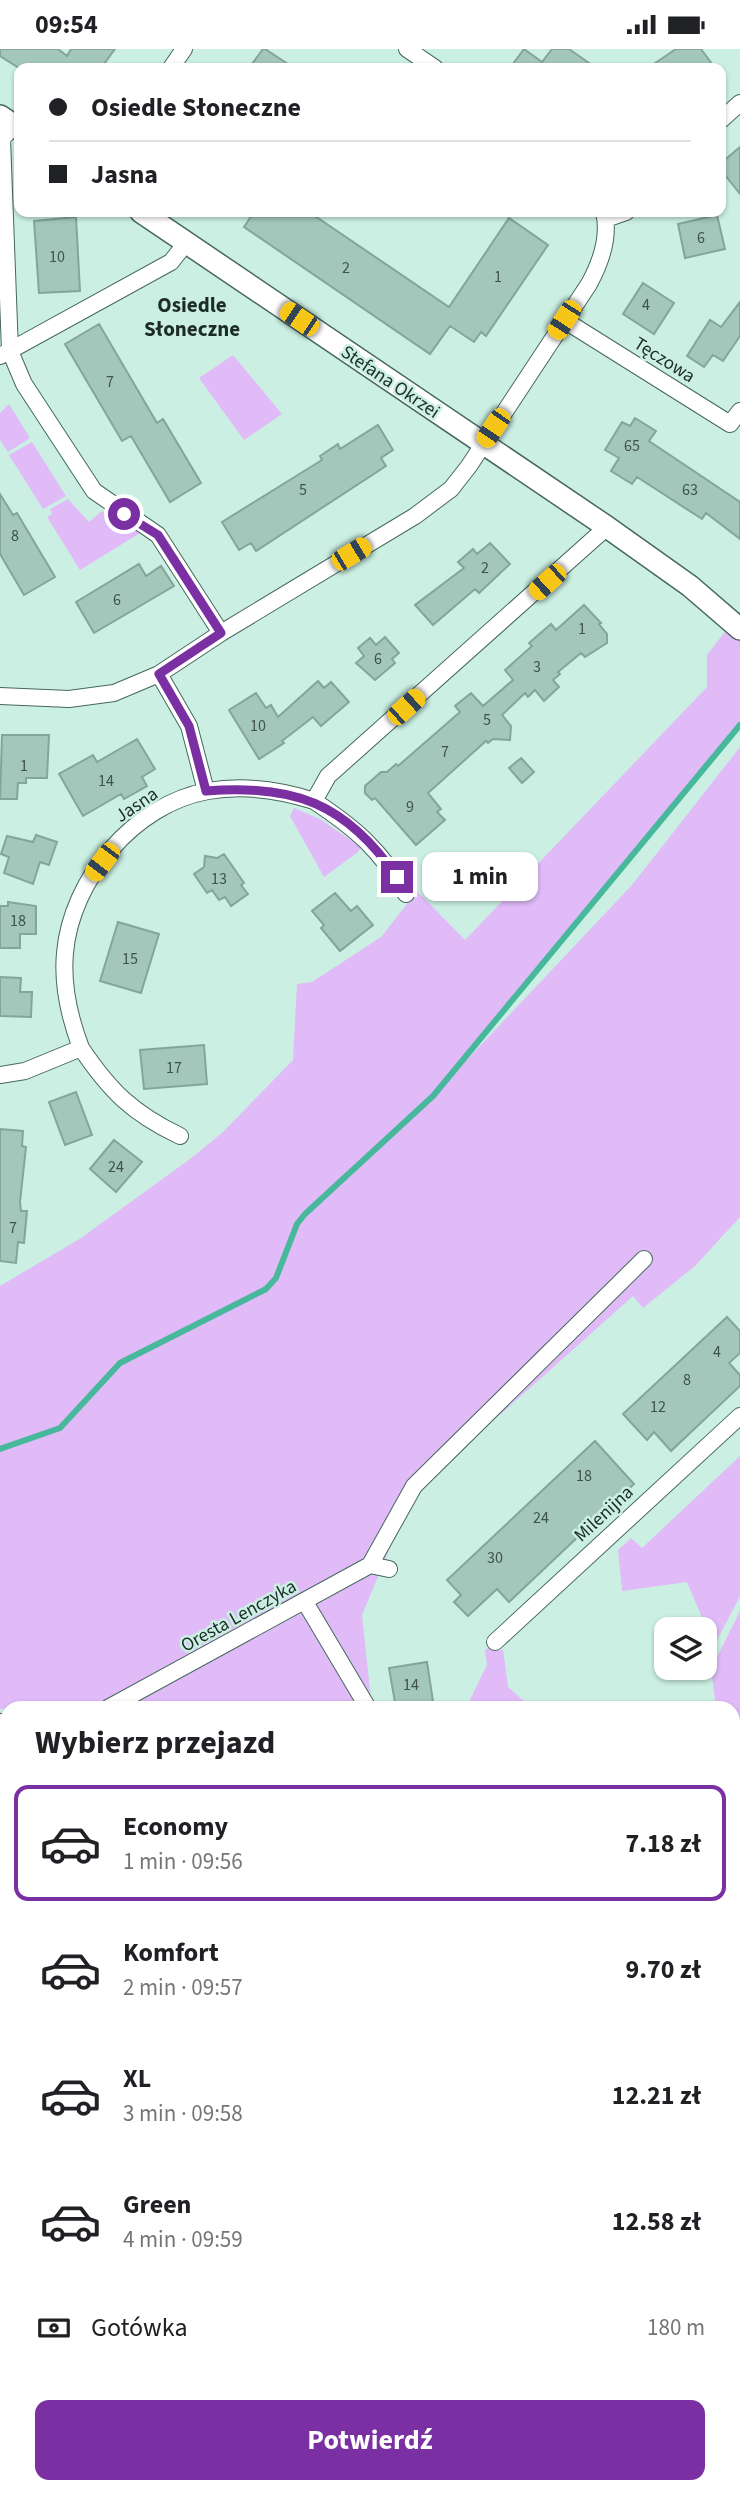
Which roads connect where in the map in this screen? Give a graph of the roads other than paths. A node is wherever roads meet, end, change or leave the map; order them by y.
1 (407, 49) edge
2 (428, 63) edge
3 (740, 103) edge
4 (726, 116) edge
5 (11, 123) edge
6 (148, 217) edge
7 (605, 217) edge
8 (186, 243) junction
9 (564, 320) junction
10 (5, 354) edge
11 (740, 411) edge
12 (483, 443) junction
13 (607, 527) junction
14 (740, 629) edge
15 (221, 633) junction
16 (159, 674) junction
17 (0, 696) edge
18 (206, 791) junction
19 (314, 801) junction
20 (406, 894) dead end
21 (81, 1048) junction
22 (0, 1075) edge
23 (180, 1136) dead end
24 (644, 1259) dead end
25 (740, 1416) edge
26 (370, 1565) junction
27 (389, 1569) dead end
28 (305, 1602) junction
29 (495, 1642) dead end
30 (121, 1701) edge
31 (364, 1701) edge

1 - 2 street
3 - 4 street
5 - 10 street
6 - 8 street, Stefana Okrzei
7 - 9 street
8 - 10 street
8 - 12 street, Stefana Okrzei
9 - 11 street, Tęczowa
9 - 12 street
10 - 15 street
12 - 13 street, Stefana Okrzei
12 - 15 street
13 - 14 street, Stefana Okrzei
13 - 19 street
15 - 16 street
16 - 17 street
16 - 18 street
18 - 19 street, Jasna
18 - 21 street, Jasna
19 - 20 street, Jasna
21 - 22 street
21 - 23 street, Jasna
24 - 26 street
25 - 29 street, Milenijna
26 - 27 street
26 - 28 street, Oresta Lenczyka
28 - 30 street, Oresta Lenczyka
28 - 31 street

